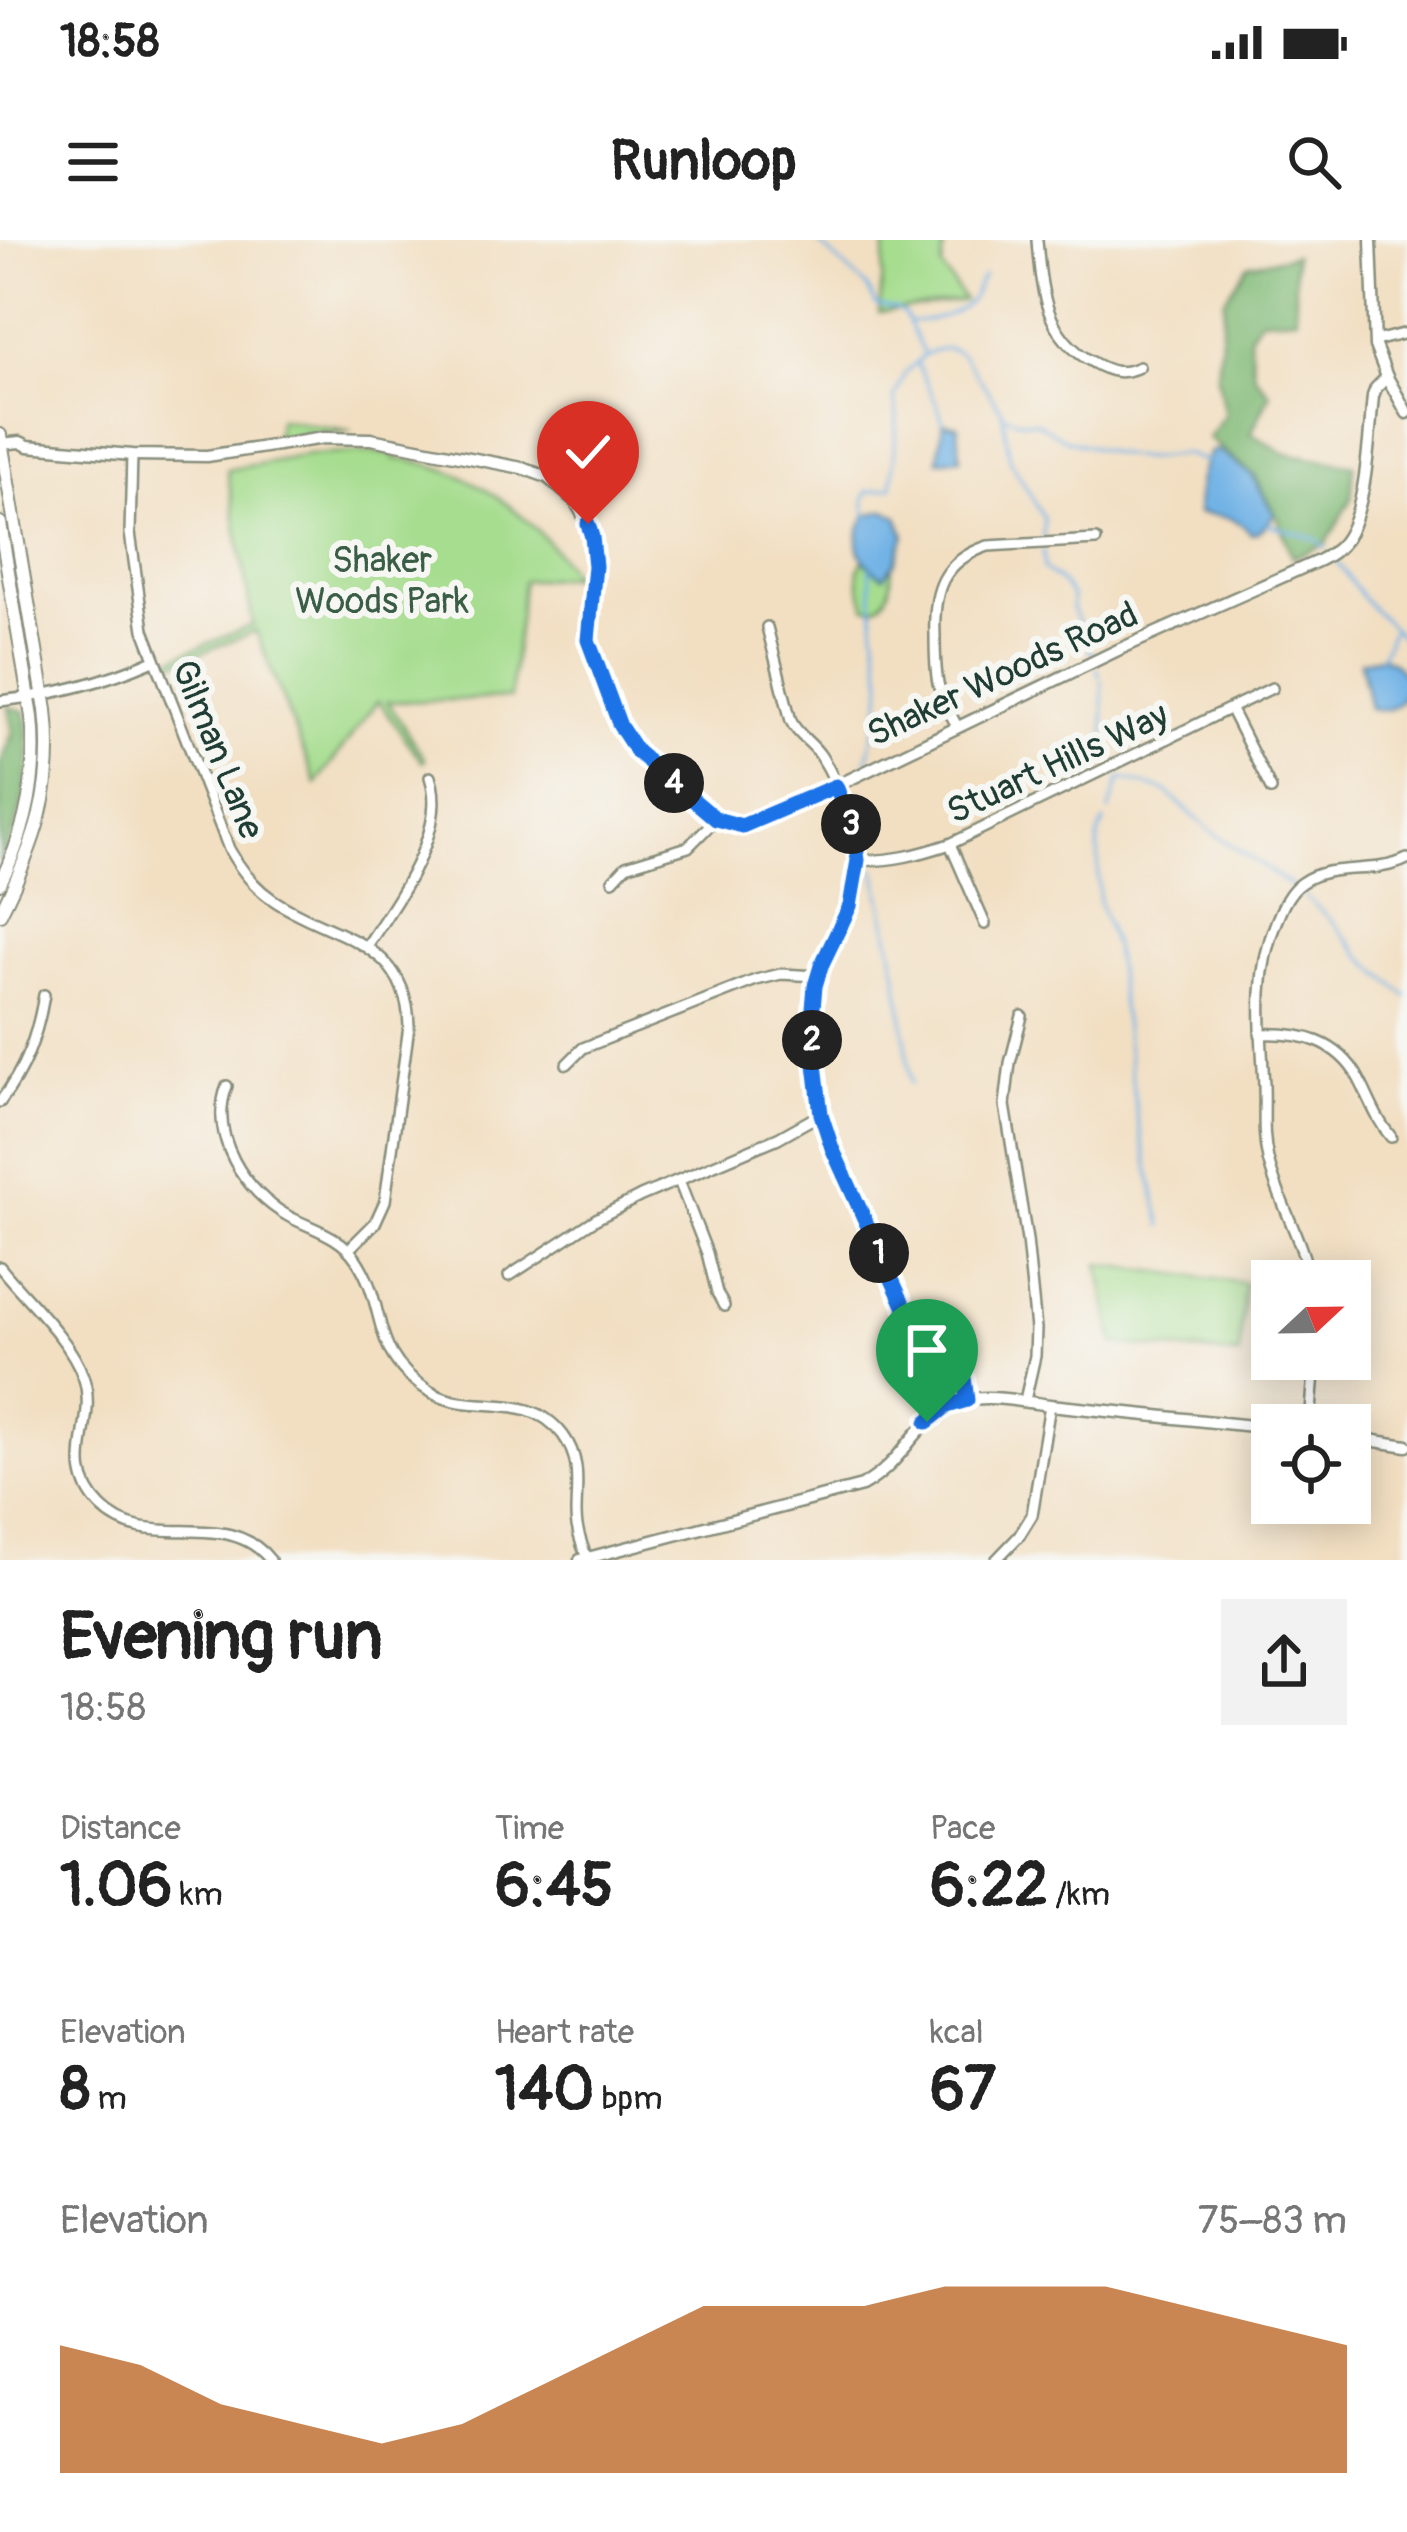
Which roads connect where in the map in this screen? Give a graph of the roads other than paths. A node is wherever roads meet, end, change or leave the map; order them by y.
1 (1037, 240) edge
2 (1371, 240) edge
3 (1407, 333) edge
4 (1375, 341) junction
5 (1139, 368) dead end
6 (1387, 377) junction
7 (1407, 413) edge
8 (0, 441) edge
9 (132, 455) junction
10 (0, 523) edge
11 (1096, 540) dead end
12 (767, 626) dead end
13 (154, 660) junction
14 (1272, 688) dead end
15 (36, 696) junction
16 (0, 701) edge
17 (1231, 710) junction
18 (957, 726) junction
19 (430, 777) dead end
20 (836, 786) junction
21 (1271, 789) dead end
22 (716, 819) junction
23 (950, 844) junction
24 (1407, 859) edge
25 (858, 860) junction
26 (613, 880) dead end
27 (0, 883) edge
28 (0, 914) edge
29 (986, 924) dead end
30 (367, 946) junction
31 (817, 976) junction
32 (44, 995) dead end
33 (1022, 1016) dead end
34 (1260, 1034) junction
35 (567, 1064) dead end
36 (227, 1086) dead end
37 (0, 1102) edge
38 (821, 1114) junction
39 (1391, 1137) dead end
40 (679, 1180) junction
41 (349, 1250) junction
42 (1304, 1260) edge
43 (0, 1267) edge
44 (509, 1276) dead end
45 (724, 1306) dead end
46 (967, 1400) junction
47 (1025, 1400) junction
48 (1050, 1406) junction
49 (1251, 1426) edge
50 (1371, 1440) edge
51 (1407, 1446) edge
52 (584, 1559) edge
53 (270, 1560) edge
54 (997, 1560) edge

1 - 5 street
2 - 4 street
3 - 4 street
4 - 6 street
6 - 7 street
6 - 18 street, Shaker Woods Road
8 - 9 street
8 - 15 main road
9 - 13 street, Gilman Lane
9 - 22 street
10 - 15 main road
11 - 18 street
12 - 20 street
13 - 15 street
13 - 30 street, Gilman Lane
14 - 17 street, Stuart Hills Way
15 - 16 street
15 - 27 main road
15 - 28 main road
17 - 21 street
17 - 23 street, Stuart Hills Way
18 - 20 street, Shaker Woods Road
19 - 30 street
20 - 22 street, Shaker Woods Road
20 - 25 street
22 - 26 street
23 - 25 street, Stuart Hills Way
23 - 29 street
24 - 34 street
25 - 31 street
30 - 41 street, Gilman Lane
31 - 35 street
31 - 38 street
32 - 37 street
33 - 47 street
34 - 39 street
34 - 42 street
36 - 41 street
38 - 40 street
38 - 46 street
40 - 44 street
40 - 45 street
41 - 52 street
43 - 53 street
46 - 47 street
46 - 52 street
47 - 48 street
48 - 49 street
48 - 54 street
50 - 51 street

